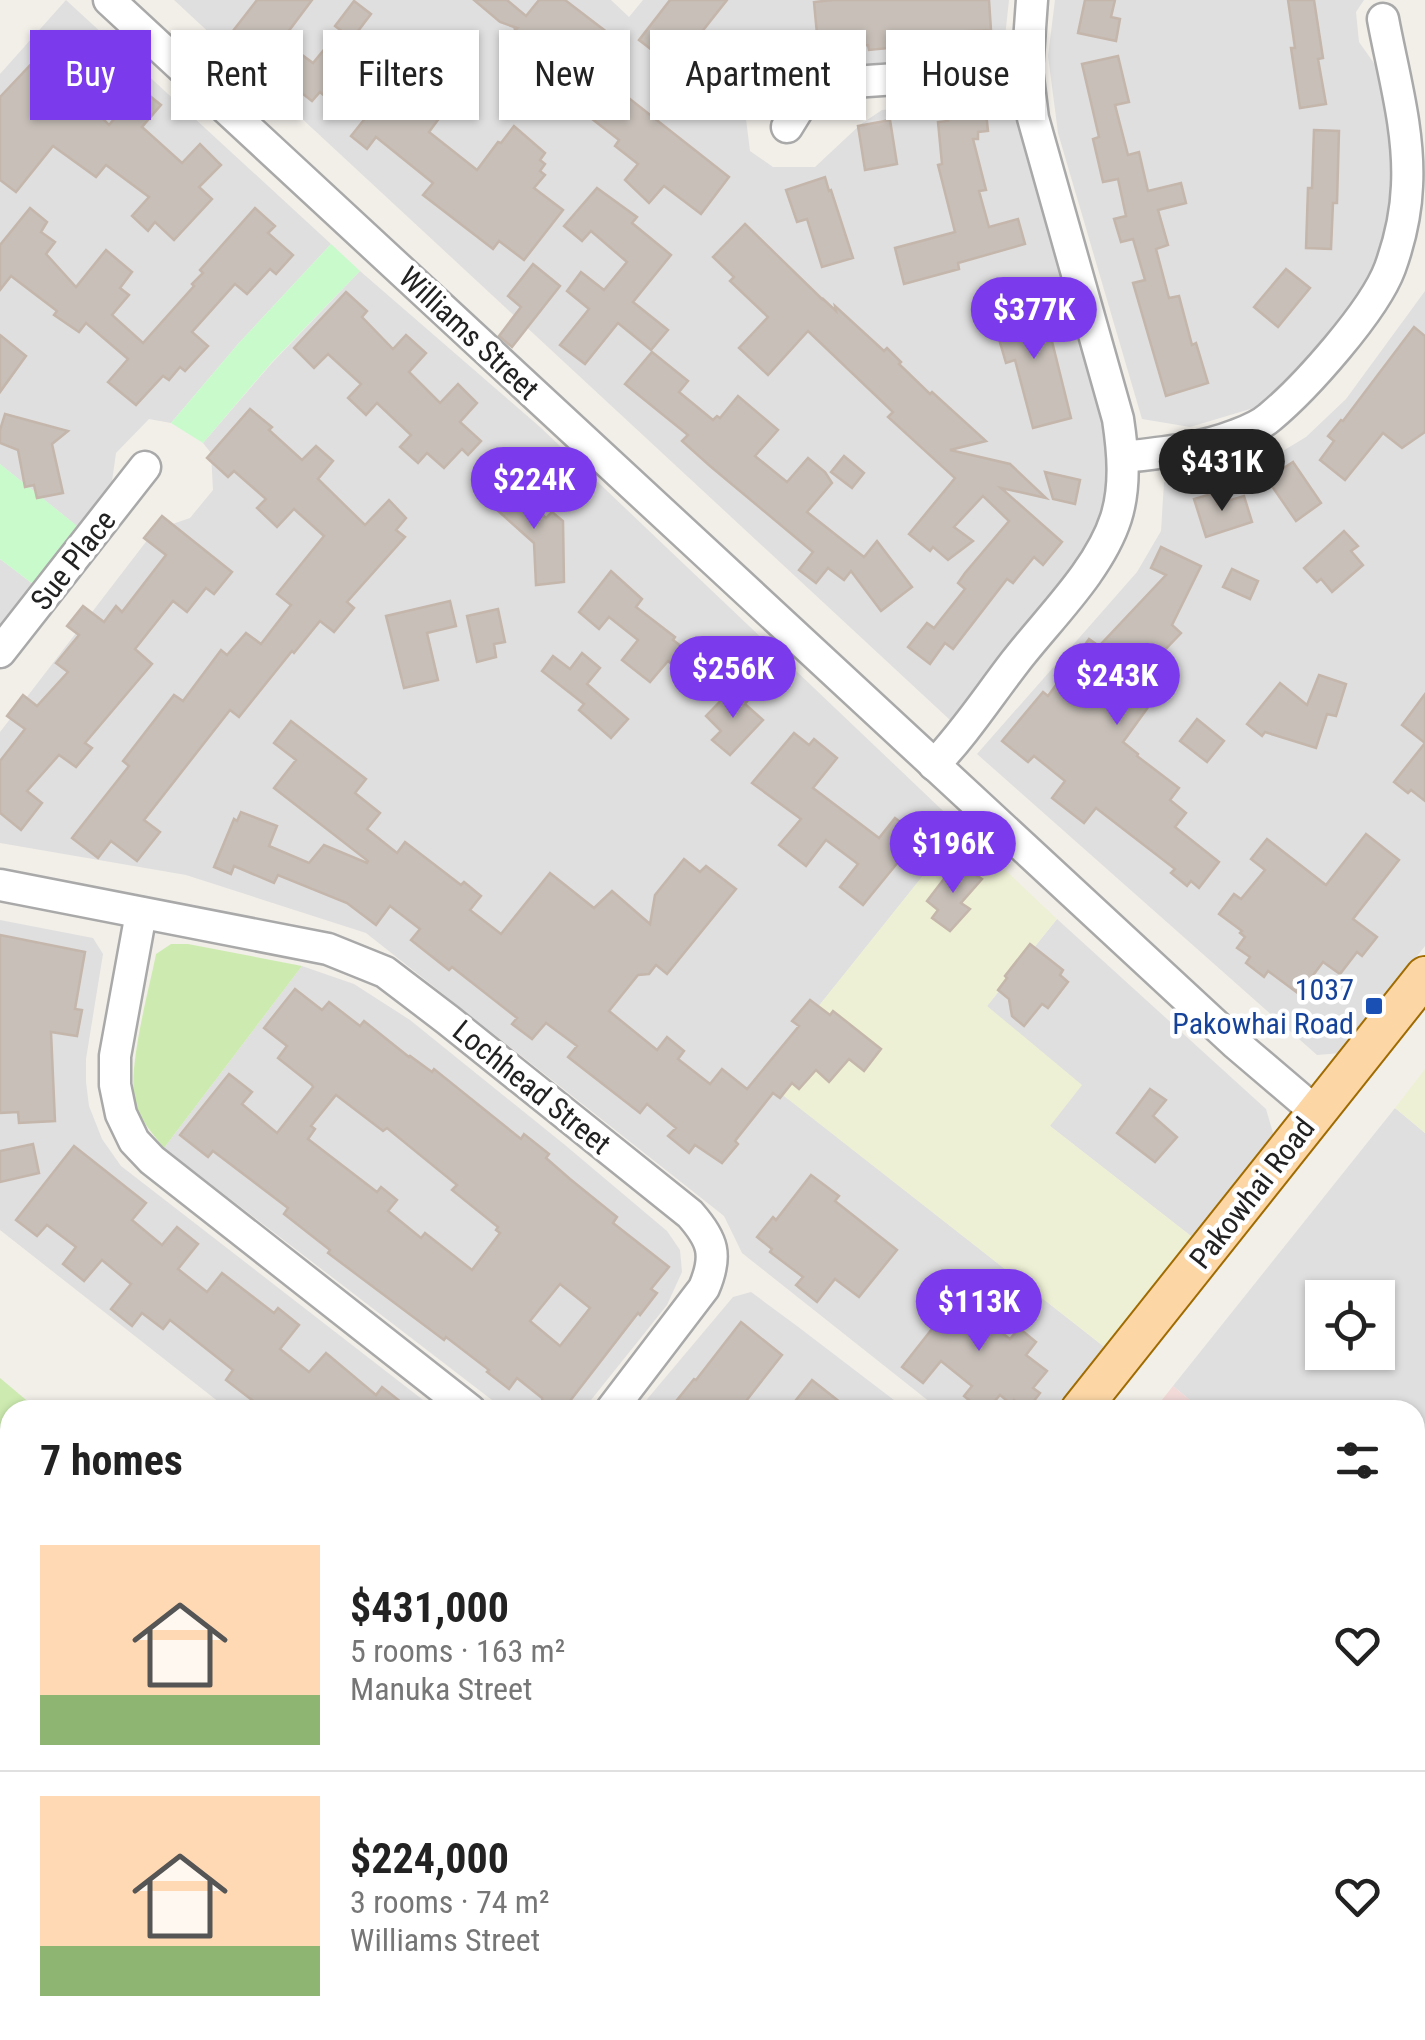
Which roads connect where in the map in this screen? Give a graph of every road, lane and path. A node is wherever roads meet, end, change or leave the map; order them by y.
1 (110, 0) edge
2 (1032, 0) edge
3 (1383, 19) dead end
4 (1030, 30) edge
5 (886, 80) edge
6 (1035, 120) edge
7 (787, 127) dead end
8 (1123, 457) junction
9 (145, 467) dead end
10 (0, 652) edge
11 (934, 765) junction
12 (0, 885) edge
13 (141, 912) junction
14 (1425, 976) edge
15 (1316, 1112) junction
16 (457, 1400) edge
17 (619, 1400) edge
18 (1088, 1400) edge

1 - 11 street, Williams Street
2 - 4 street
3 - 8 street
5 - 7 street
6 - 8 street
8 - 11 street
9 - 10 street, Sue Place
11 - 15 street, Williams Street
12 - 13 street, Lochhead Street
13 - 16 street
13 - 17 street, Lochhead Street
14 - 15 main road, Pakowhai Road
15 - 18 main road, Pakowhai Road

